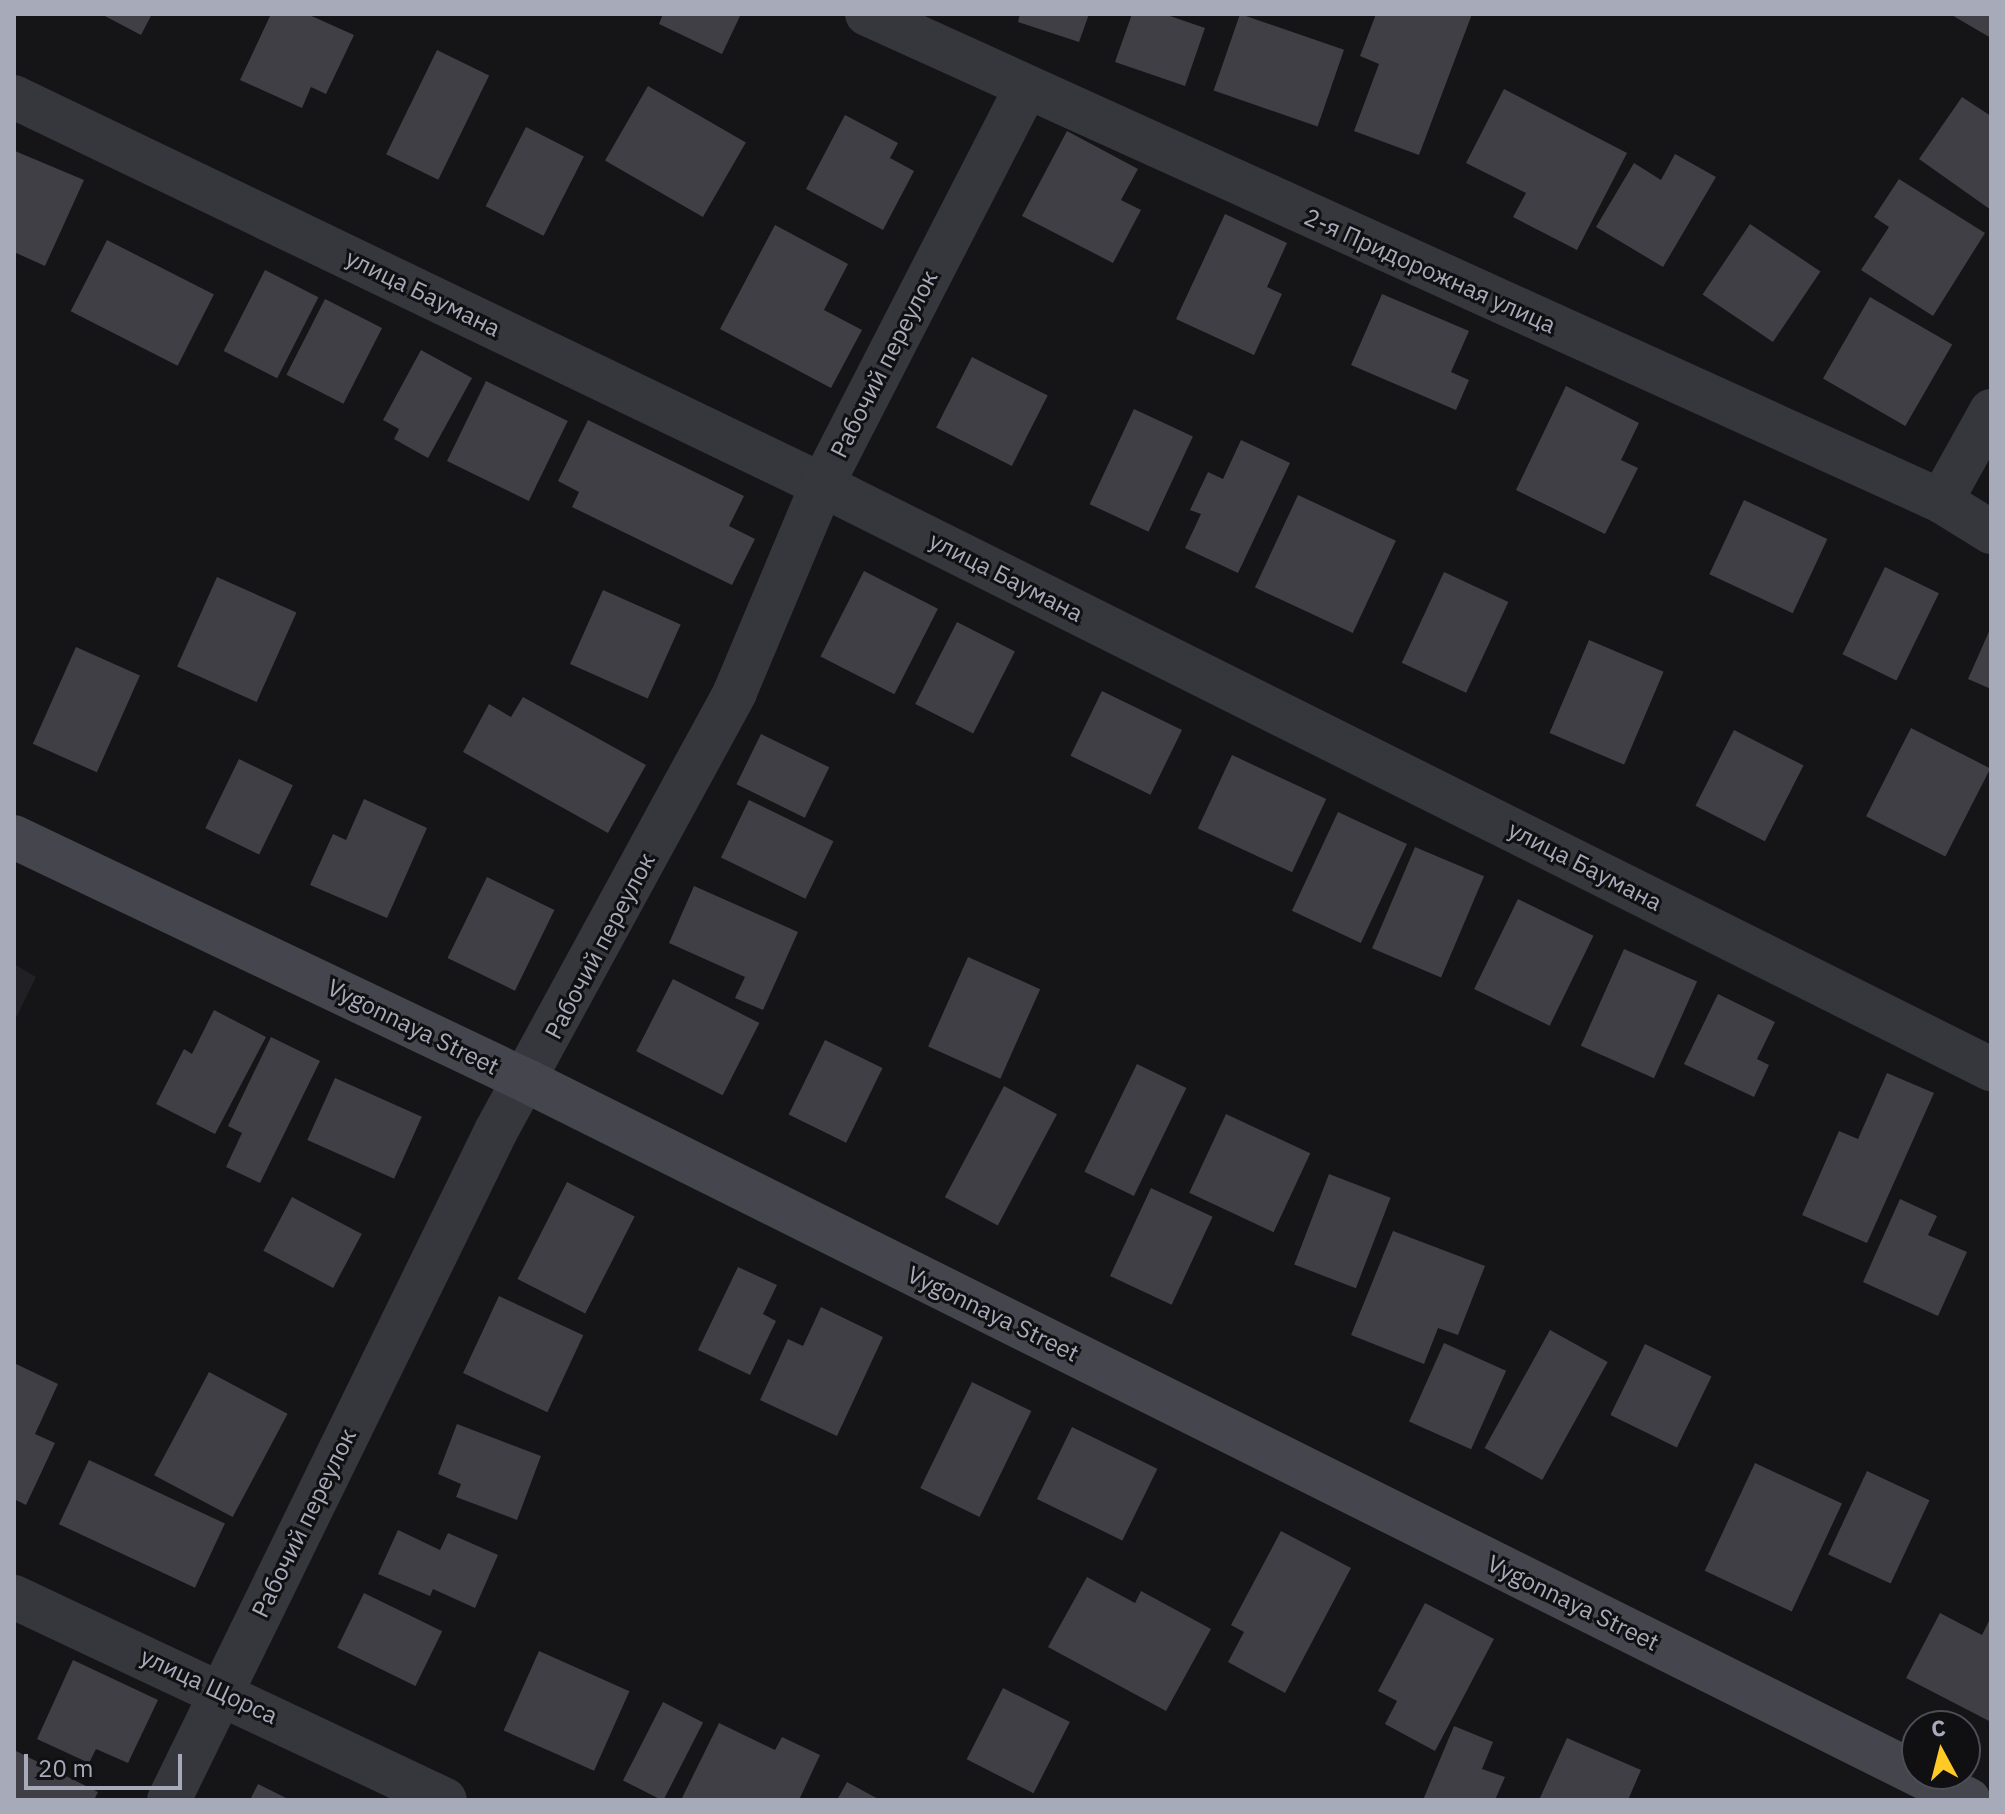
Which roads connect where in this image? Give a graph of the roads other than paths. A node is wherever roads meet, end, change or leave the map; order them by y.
1 (867, 14) edge
2 (1025, 90) junction
3 (14, 97) edge
4 (1991, 411) edge
5 (822, 485) junction
6 (1941, 501) junction
7 (1991, 532) edge
8 (14, 837) edge
9 (1991, 1069) edge
10 (527, 1081) junction
11 (14, 1597) edge
12 (222, 1691) junction
13 (169, 1800) edge
14 (445, 1800) edge
15 (1969, 1800) edge

1 - 2 street, 2-я Придорожная улица
2 - 5 street, Рабочий переулок
2 - 6 street, 2-я Придорожная улица
3 - 5 street, улица Баумана
4 - 6 street
5 - 9 street, улица Баумана
5 - 10 street, Рабочий переулок
6 - 7 street, 2-я Придорожная улица
8 - 10 street, Vygonnaya Street
10 - 12 street, Рабочий переулок
10 - 15 street, Vygonnaya Street
11 - 12 street, улица Щорса
12 - 13 street, Рабочий переулок
12 - 14 street, улица Щорса

